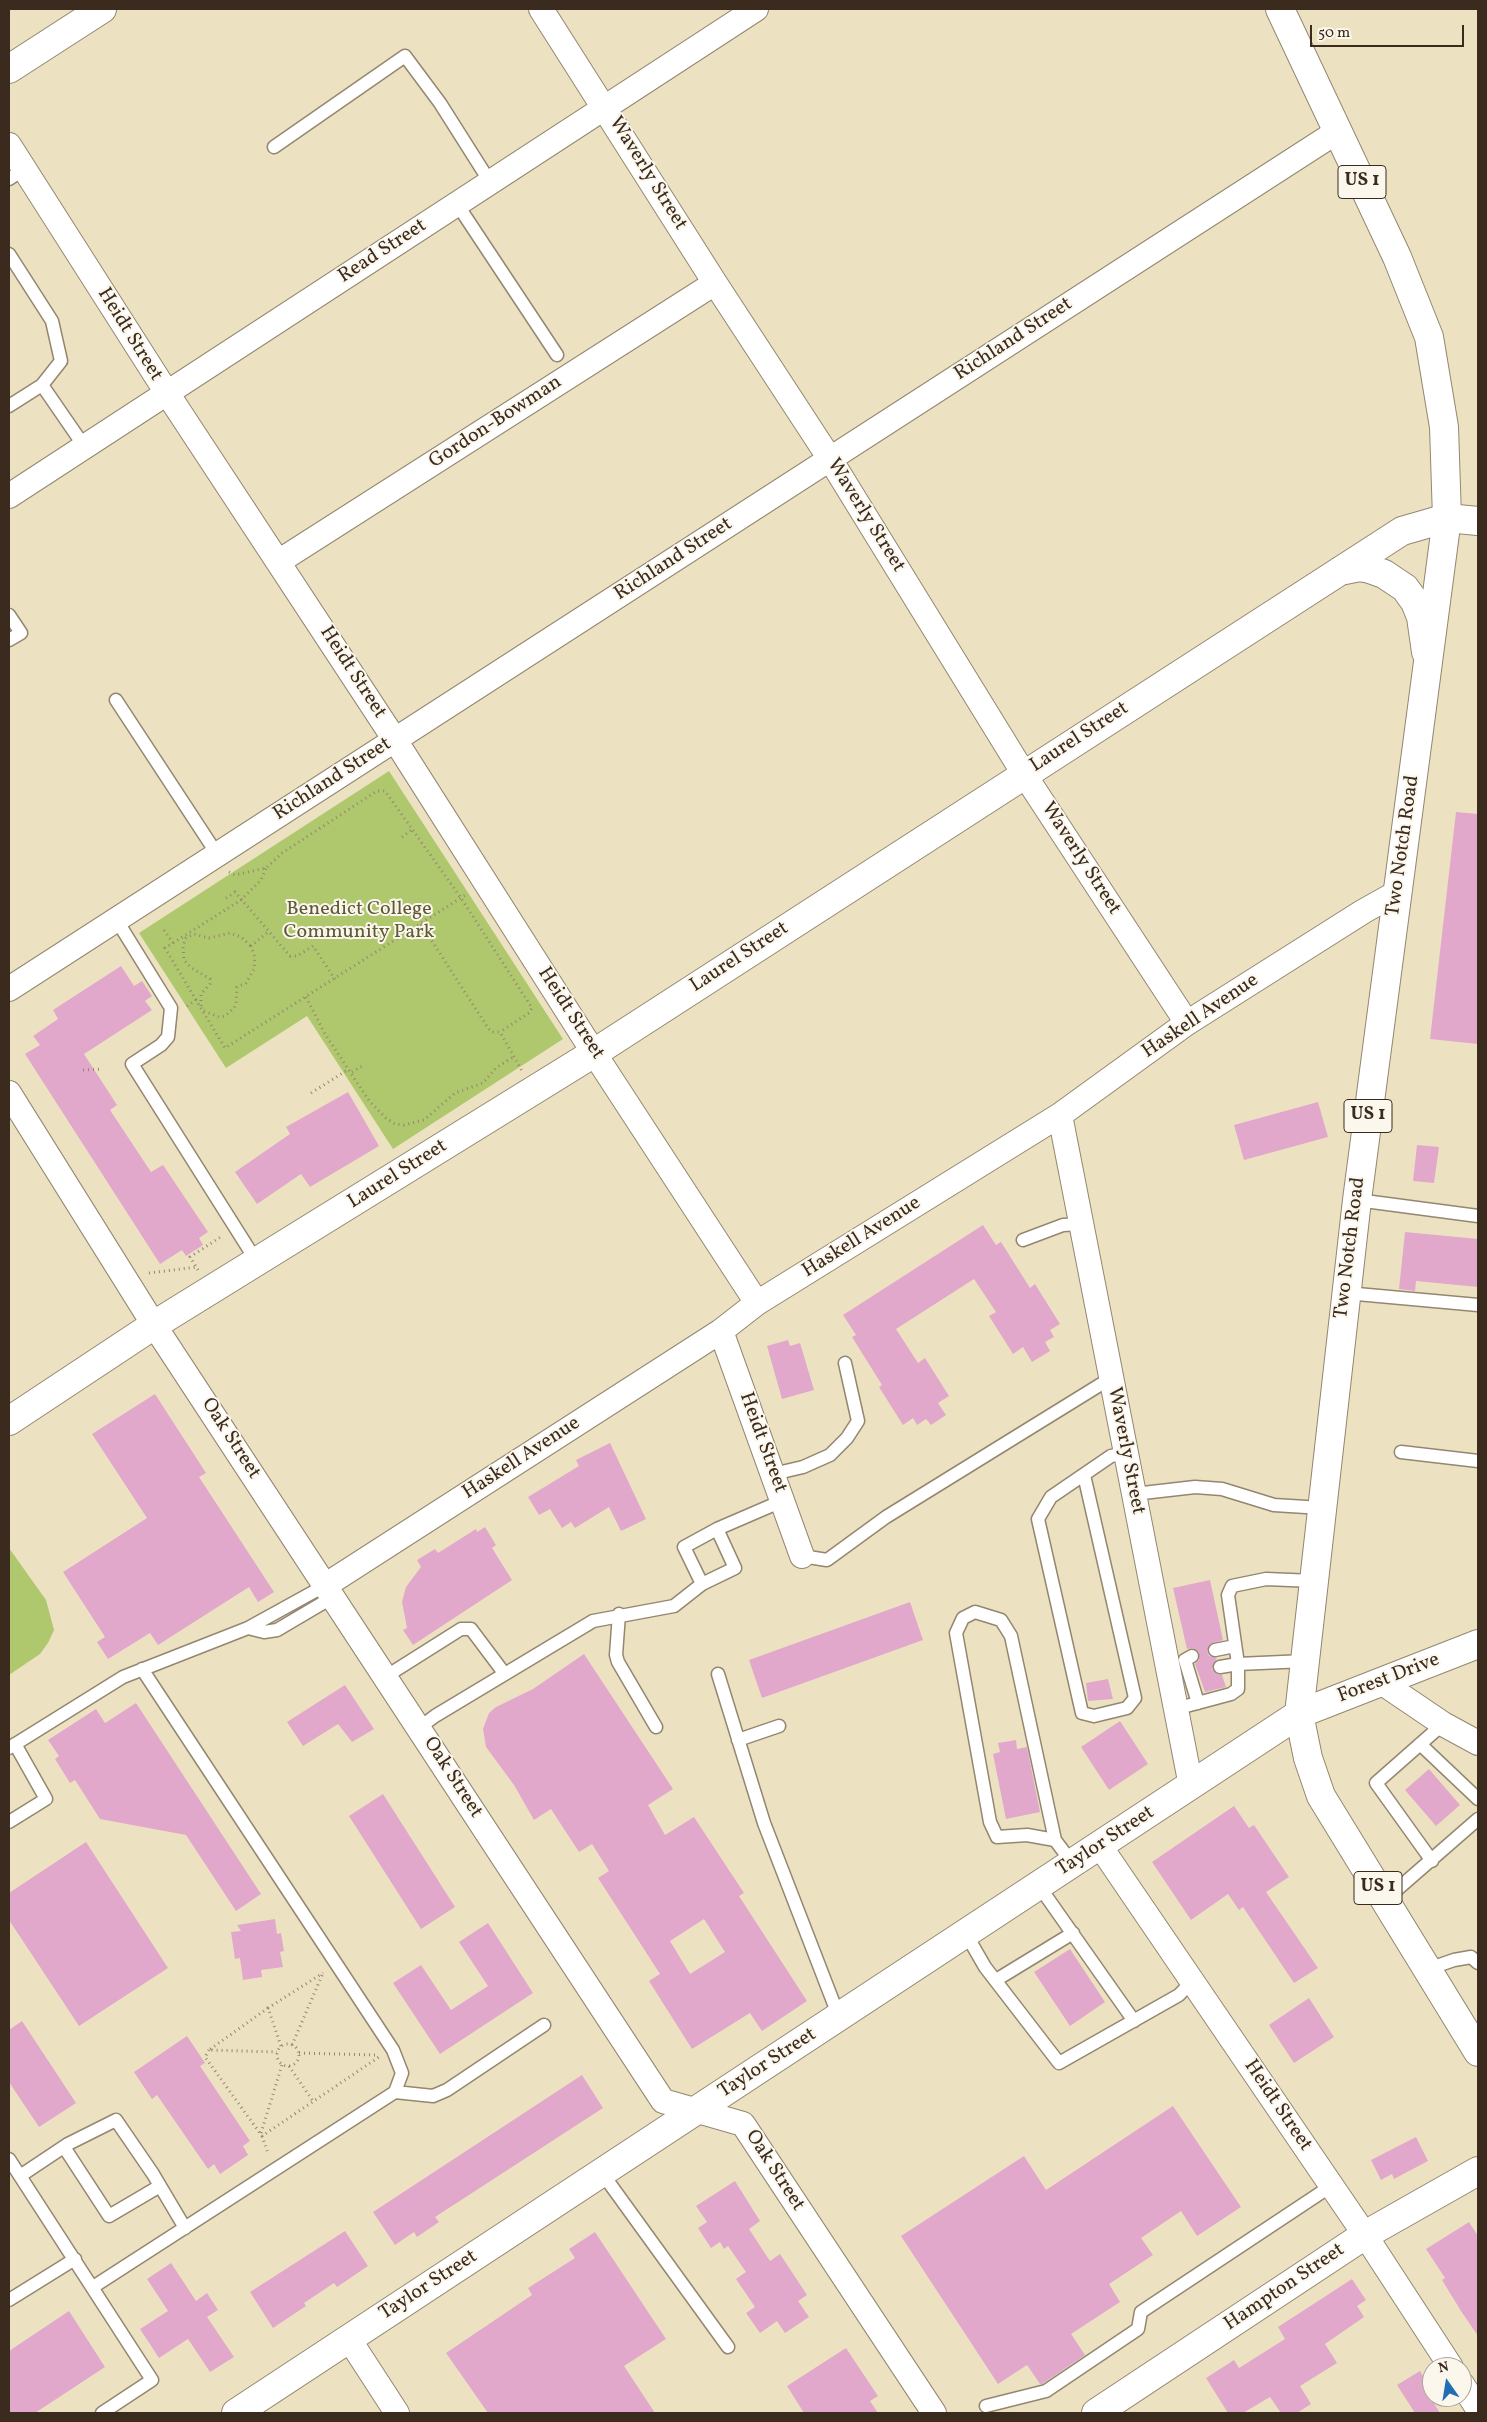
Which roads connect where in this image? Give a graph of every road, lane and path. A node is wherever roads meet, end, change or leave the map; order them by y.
1 (102, 9) edge
2 (541, 9) edge
3 (756, 9) edge
4 (1280, 9) edge
5 (9, 69) edge
6 (605, 107) junction
7 (1338, 131) junction
8 (9, 145) edge
9 (274, 147) dead end
10 (16, 174) edge
11 (490, 182) junction
12 (457, 204) junction
13 (9, 254) edge
14 (714, 284) junction
15 (557, 355) dead end
16 (42, 385) junction
17 (166, 393) junction
18 (9, 406) edge
19 (84, 446) junction
20 (830, 459) junction
21 (9, 496) edge
22 (1448, 518) junction
23 (1478, 521) edge
24 (278, 562) junction
25 (1340, 571) junction
26 (9, 615) edge
27 (9, 640) edge
28 (1428, 666) junction
29 (116, 700) dead end
30 (395, 740) junction
31 (1024, 774) junction
32 (413, 829) junction
33 (402, 837) dead end
34 (222, 862) junction
35 (266, 868) junction
36 (472, 891) dead end
37 (1398, 892) junction
38 (226, 898) dead end
39 (461, 898) junction
40 (241, 900) junction
41 (424, 910) dead end
42 (430, 918) junction
43 (116, 919) junction
44 (421, 924) junction
45 (164, 930) dead end
46 (268, 932) junction
47 (188, 935) junction
48 (173, 943) junction
49 (251, 946) junction
50 (335, 978) junction
51 (9, 989) edge
52 (306, 997) junction
53 (196, 1000) junction
54 (184, 1007) dead end
55 (203, 1011) junction
56 (1187, 1023) junction
57 (500, 1032) junction
58 (594, 1053) junction
59 (513, 1056) junction
60 (364, 1065) dead end
61 (102, 1069) dead end
62 (349, 1069) junction
63 (83, 1070) dead end
64 (352, 1072) junction
65 (522, 1072) dead end
66 (9, 1093) edge
67 (312, 1093) dead end
68 (1060, 1115) junction
69 (1357, 1200) junction
70 (1478, 1216) edge
71 (1081, 1224) junction
72 (226, 1233) dead end
73 (1023, 1240) dead end
74 (257, 1262) junction
75 (197, 1268) junction
76 (148, 1273) dead end
77 (200, 1273) dead end
78 (1346, 1293) junction
79 (757, 1304) junction
80 (1478, 1305) edge
81 (154, 1325) junction
82 (721, 1331) junction
83 (845, 1363) dead end
84 (1111, 1378) junction
85 (9, 1421) edge
86 (1401, 1452) dead end
87 (1126, 1453) junction
88 (1478, 1460) edge
89 (773, 1474) junction
90 (1084, 1475) junction
91 (1134, 1494) junction
92 (782, 1501) junction
93 (1322, 1508) junction
94 (717, 1529) junction
95 (802, 1556) joint
96 (1314, 1581) junction
97 (702, 1584) junction
98 (330, 1591) junction
99 (620, 1614) junction
100 (1478, 1644) edge
101 (1235, 1646) junction
102 (1215, 1650) dead end
103 (1181, 1660) junction
104 (1305, 1661) junction
105 (1238, 1664) junction
106 (1220, 1667) dead end
107 (142, 1669) junction
108 (504, 1673) junction
109 (718, 1674) dead end
110 (385, 1677) junction
111 (1380, 1682) junction
112 (1198, 1704) junction
113 (1175, 1709) junction
114 (1299, 1714) junction
115 (1443, 1724) junction
116 (779, 1726) dead end
117 (656, 1727) dead end
118 (419, 1728) junction
119 (738, 1740) junction
120 (1478, 1743) edge
121 (1420, 1744) junction
122 (12, 1746) edge
123 (1190, 1786) junction
124 (1478, 1800) edge
125 (1478, 1819) edge
126 (9, 1822) edge
127 (1055, 1840) junction
128 (1100, 1846) junction
129 (1432, 1861) junction
130 (1073, 1864) junction
131 (1039, 1886) junction
132 (1385, 1900) junction
133 (1073, 1933) junction
134 (966, 1934) junction
135 (1478, 1963) edge
136 (1428, 1969) junction
137 (996, 1980) junction
138 (1192, 1982) junction
139 (268, 2008) junction
140 (839, 2017) junction
141 (1134, 2021) junction
142 (544, 2025) dead end
143 (292, 2045) junction
144 (281, 2046) junction
145 (209, 2050) junction
146 (277, 2052) junction
147 (1478, 2052) edge
148 (299, 2053) junction
149 (282, 2065) junction
150 (288, 2066) junction
151 (395, 2092) junction
152 (313, 2101) junction
153 (697, 2111) junction
154 (261, 2135) junction
155 (64, 2147) junction
156 (261, 2158) dead end
157 (9, 2159) edge
158 (1478, 2172) edge
159 (602, 2173) junction
160 (20, 2176) junction
161 (160, 2186) junction
162 (1331, 2186) junction
163 (185, 2228) junction
164 (1364, 2235) junction
165 (75, 2259) junction
166 (93, 2287) junction
167 (9, 2300) edge
168 (349, 2339) junction
169 (728, 2348) dead end
170 (1444, 2357) edge
171 (986, 2406) dead end
172 (102, 2413) edge
173 (236, 2413) edge
174 (397, 2413) edge
175 (934, 2413) edge
176 (1096, 2413) edge

1 - 5 main road
2 - 6 street, Waverly Street
3 - 6 street, Read Street
4 - 7 main road, Two Notch Road / US 1
6 - 11 street, Read Street
6 - 14 street, Waverly Street
7 - 20 street, Richland Street
7 - 22 main road, Two Notch Road / US 1
8 - 10 street, Heidt Street
9 - 11 lane
10 - 17 street, Heidt Street
11 - 12 street, Read Street
12 - 15 lane
12 - 17 street, Read Street
13 - 16 lane
14 - 20 street, Waverly Street
14 - 24 street, Gordon-Bowman
16 - 18 lane
16 - 19 lane
17 - 19 street, Read Street
17 - 24 street, Heidt Street
19 - 21 street, Read Street
20 - 30 street, Richland Street
20 - 31 street, Waverly Street
22 - 23 main road, Laurel Street
22 - 25 main road, Laurel Street
22 - 28 main road, Two Notch Road / US 1
24 - 30 street, Heidt Street
25 - 28 main road
25 - 31 main road, Laurel Street
26 - 27 lane
28 - 37 main road, Two Notch Road / US 1
29 - 34 lane
30 - 34 street, Richland Street
30 - 58 street, Heidt Street
31 - 56 street, Waverly Street
31 - 58 main road, Laurel Street
32 - 33 path
32 - 35 path
32 - 39 path
34 - 35 path
34 - 43 street, Richland Street
35 - 40 path
36 - 39 path
37 - 56 street, Haskell Avenue
37 - 69 main road, Two Notch Road / US 1
38 - 40 path
39 - 42 path
39 - 57 path
40 - 46 path
40 - 47 path
41 - 42 path
42 - 44 path
43 - 51 street, Richland Street
43 - 74 lane
44 - 50 path
44 - 57 path
45 - 48 path
46 - 49 path
46 - 50 path
47 - 48 path
47 - 49 path
47 - 55 path
48 - 53 path
49 - 55 path
50 - 52 path
52 - 55 path
52 - 62 path
53 - 54 path
53 - 55 path
56 - 68 street, Haskell Avenue
57 - 59 path
58 - 74 main road, Laurel Street
58 - 79 street, Heidt Street
59 - 64 path
59 - 65 path
60 - 64 path
61 - 63 path
62 - 64 path
62 - 67 path
66 - 81 street, Oak Street
68 - 71 street, Waverly Street
68 - 79 street, Haskell Avenue
69 - 70 lane
69 - 78 main road, Two Notch Road / US 1
71 - 73 lane
71 - 84 street, Waverly Street
72 - 75 path
74 - 81 main road, Laurel Street
75 - 76 path
75 - 77 path
78 - 80 lane
78 - 93 main road, Two Notch Road / US 1
79 - 82 street, Haskell Avenue
81 - 85 main road, Laurel Street
81 - 98 street, Oak Street
82 - 89 street, Heidt Street
82 - 98 street, Haskell Avenue
83 - 89 lane
84 - 87 street, Waverly Street
84 - 95 lane
86 - 88 lane
87 - 90 lane
87 - 91 street, Waverly Street
89 - 92 street, Heidt Street
90 - 90 lane
91 - 93 lane
91 - 103 street, Waverly Street
92 - 94 lane
92 - 95 street, Heidt Street
93 - 96 main road, Two Notch Road / US 1
94 - 97 lane
94 - 97 lane
96 - 101 lane
96 - 104 main road, Two Notch Road / US 1
97 - 99 lane
98 - 107 lane
98 - 110 street, Oak Street
99 - 108 lane
99 - 117 lane
100 - 111 main road, Forest Drive
101 - 102 lane
101 - 105 lane
103 - 112 lane
103 - 113 street, Waverly Street
104 - 105 lane
104 - 114 main road, Two Notch Road / US 1
105 - 106 lane
105 - 112 lane
107 - 122 lane
107 - 151 lane
108 - 110 lane
108 - 118 lane
109 - 119 lane
110 - 118 street, Oak Street
111 - 114 main road, Forest Drive
111 - 115 street
112 - 113 lane
113 - 123 street, Waverly Street
114 - 123 main road, Taylor Street
114 - 132 main road, US 1
115 - 120 street
115 - 121 lane
116 - 119 lane
118 - 153 street, Oak Street
119 - 140 lane
121 - 124 lane
121 - 129 lane
122 - 126 lane
123 - 128 main road, Taylor Street
125 - 129 lane
127 - 127 lane
127 - 130 lane
128 - 130 main road, Taylor Street
128 - 138 street, Heidt Street
129 - 132 lane
130 - 131 main road, Taylor Street
131 - 133 lane
131 - 134 main road, Taylor Street
132 - 136 main road, US 1
133 - 137 lane
133 - 141 lane
134 - 137 lane
134 - 140 main road, Taylor Street
135 - 136 lane
136 - 147 main road, US 1
137 - 141 lane
138 - 141 lane
138 - 162 street, Heidt Street
139 - 143 path
139 - 144 path
139 - 145 path
140 - 153 main road, Taylor Street
142 - 151 lane
143 - 144 path
143 - 148 path
144 - 146 path
145 - 146 path
145 - 154 path
146 - 149 path
148 - 150 path
148 - 152 path
149 - 150 path
149 - 154 path
150 - 152 path
151 - 163 lane
152 - 154 path
153 - 159 main road, Taylor Street
153 - 175 street, Oak Street
154 - 156 path
155 - 160 lane
155 - 161 lane
155 - 161 lane
157 - 160 lane
158 - 164 main road, Hampton Street
159 - 168 main road, Taylor Street
159 - 169 lane
160 - 165 lane
161 - 163 lane
162 - 164 street, Heidt Street
162 - 171 lane
163 - 166 lane
164 - 170 street, Heidt Street
164 - 176 main road, Hampton Street
165 - 166 lane
165 - 167 lane
166 - 172 lane
168 - 173 main road, Taylor Street
168 - 174 street

